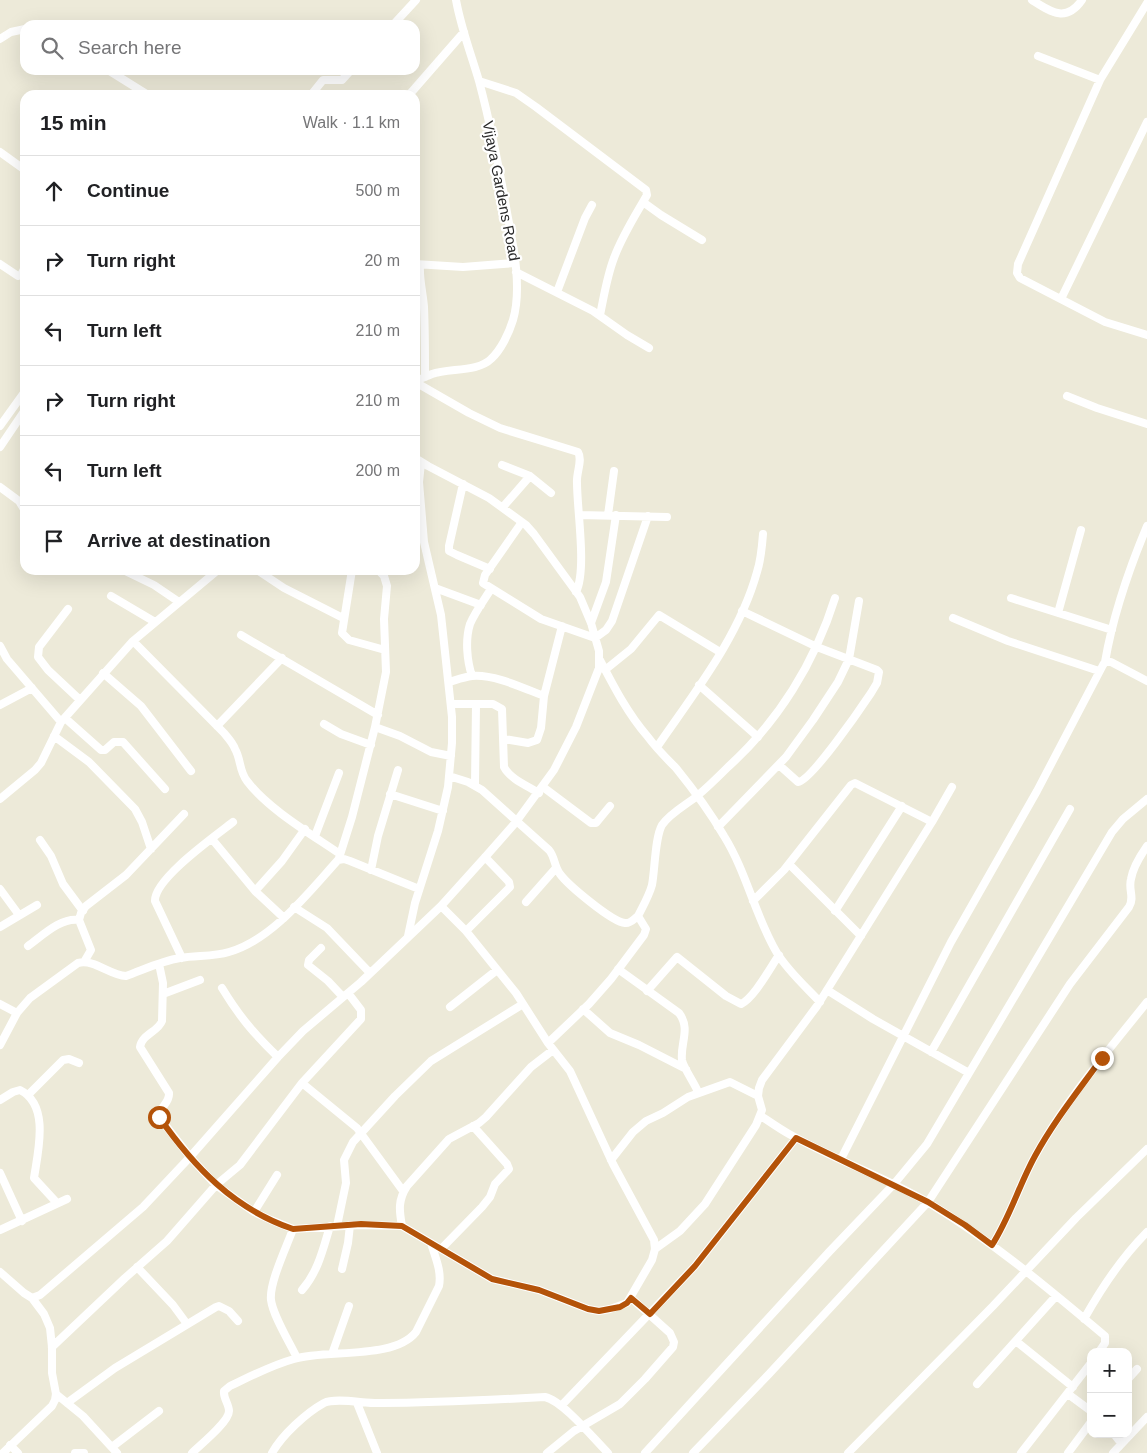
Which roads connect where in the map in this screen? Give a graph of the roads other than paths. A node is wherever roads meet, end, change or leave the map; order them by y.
1 (416, 0) edge
2 (456, 0) edge
3 (1032, 0) edge
4 (1082, 0) edge
5 (1147, 3) edge
6 (398, 20) edge
7 (20, 30) edge
8 (464, 32) junction
9 (0, 39) edge
10 (1038, 56) dead end
11 (116, 75) edge
12 (346, 75) edge
13 (1100, 80) junction
14 (479, 81) junction
15 (140, 90) edge
16 (315, 90) edge
17 (413, 90) edge
18 (1147, 122) edge
19 (0, 152) edge
20 (20, 166) edge
21 (643, 202) junction
22 (592, 205) dead end
23 (702, 240) dead end
24 (515, 263) junction
25 (0, 264) edge
26 (420, 264) edge
27 (516, 272) junction
28 (20, 274) edge
29 (420, 284) edge
30 (557, 292) junction
31 (1060, 299) junction
32 (600, 315) junction
33 (1147, 335) edge
34 (649, 348) dead end
35 (425, 377) junction
36 (420, 380) edge
37 (420, 385) edge
38 (1067, 396) dead end
39 (20, 398) edge
40 (20, 417) edge
41 (1147, 424) edge
42 (0, 426) edge
43 (0, 447) edge
44 (420, 461) edge
45 (502, 465) dead end
46 (614, 471) dead end
47 (530, 476) junction
48 (463, 484) junction
49 (0, 488) edge
50 (551, 493) dead end
51 (420, 494) edge
52 (20, 503) edge
53 (503, 507) junction
54 (579, 515) junction
55 (612, 515) junction
56 (648, 516) junction
57 (667, 517) dead end
58 (522, 522) junction
59 (1147, 526) edge
60 (1081, 530) dead end
61 (764, 534) dead end
62 (1145, 539) edge
63 (420, 541) edge
64 (424, 542) junction
65 (490, 569) junction
66 (133, 575) edge
67 (212, 575) edge
68 (264, 575) edge
69 (351, 575) edge
70 (382, 575) edge
71 (435, 588) junction
72 (491, 589) junction
73 (576, 592) junction
74 (110, 596) dead end
75 (835, 598) dead end
76 (1011, 598) dead end
77 (859, 601) dead end
78 (179, 602) junction
79 (481, 605) junction
80 (68, 610) dead end
81 (742, 611) junction
82 (1058, 613) junction
83 (343, 618) junction
84 (953, 618) dead end
85 (155, 622) junction
86 (591, 623) junction
87 (562, 626) junction
88 (1112, 630) junction
89 (241, 635) dead end
90 (595, 638) junction
91 (133, 641) junction
92 (0, 646) edge
93 (817, 647) junction
94 (385, 650) junction
95 (720, 652) junction
96 (4, 658) edge
97 (282, 658) junction
98 (849, 659) junction
99 (600, 660) junction
100 (1105, 662) junction
101 (605, 670) junction
102 (1099, 671) junction
103 (104, 673) junction
104 (472, 676) junction
105 (1146, 677) edge
106 (449, 682) junction
107 (699, 686) junction
108 (32, 688) junction
109 (544, 696) junction
110 (80, 700) junction
111 (451, 704) junction
112 (476, 704) junction
113 (0, 705) edge
114 (378, 715) junction
115 (63, 720) junction
116 (324, 724) dead end
117 (217, 726) junction
118 (375, 728) junction
119 (54, 736) junction
120 (758, 736) junction
121 (504, 739) junction
122 (371, 745) junction
123 (657, 748) junction
124 (451, 756) junction
125 (779, 765) junction
126 (398, 770) dead end
127 (191, 771) dead end
128 (339, 773) dead end
129 (449, 776) junction
130 (475, 785) junction
131 (952, 787) dead end
132 (165, 789) dead end
133 (541, 790) junction
134 (390, 794) junction
135 (697, 796) junction
136 (0, 799) edge
137 (1147, 799) edge
138 (610, 806) dead end
139 (902, 806) junction
140 (1070, 809) dead end
141 (443, 811) junction
142 (184, 814) dead end
143 (233, 822) dead end
144 (516, 822) junction
145 (932, 822) junction
146 (718, 827) junction
147 (305, 829) junction
148 (315, 836) junction
149 (212, 838) junction
150 (40, 840) dead end
151 (1147, 846) edge
152 (151, 849) junction
153 (339, 857) junction
154 (485, 857) junction
155 (789, 864) junction
156 (556, 868) junction
157 (371, 870) junction
158 (419, 888) junction
159 (0, 889) edge
160 (255, 891) junction
161 (526, 902) dead end
162 (754, 902) junction
163 (38, 905) dead end
164 (441, 906) junction
165 (294, 908) junction
166 (83, 911) junction
167 (835, 911) junction
168 (19, 916) junction
169 (638, 916) junction
170 (284, 918) junction
171 (80, 920) junction
172 (0, 928) edge
173 (466, 932) junction
174 (408, 936) junction
175 (861, 936) junction
176 (28, 946) dead end
177 (321, 948) dead end
178 (779, 955) junction
179 (182, 958) junction
180 (84, 962) junction
181 (159, 964) junction
182 (618, 969) junction
183 (497, 970) junction
184 (370, 973) junction
185 (200, 980) dead end
186 (222, 988) dead end
187 (827, 990) junction
188 (647, 991) junction
189 (163, 994) junction
190 (346, 995) junction
191 (820, 1002) junction
192 (1147, 1002) edge
193 (0, 1004) edge
194 (523, 1004) junction
195 (450, 1008) dead end
196 (583, 1009) junction
197 (17, 1013) junction
198 (904, 1036) junction
199 (0, 1045) edge
200 (550, 1046) junction
201 (931, 1052) junction
202 (278, 1057) junction
203 (79, 1063) dead end
204 (686, 1070) junction
205 (969, 1074) junction
206 (302, 1083) junction
207 (698, 1092) junction
208 (28, 1095) junction
209 (758, 1096) junction
210 (0, 1100) edge
211 (761, 1116) junction
212 (473, 1126) junction
213 (362, 1134) junction
214 (796, 1138) junction
215 (1147, 1149) edge
216 (190, 1158) junction
217 (611, 1160) junction
218 (841, 1160) junction
219 (0, 1173) edge
220 (277, 1175) dead end
221 (894, 1184) junction
222 (216, 1185) junction
223 (403, 1191) junction
224 (67, 1199) dead end
225 (928, 1202) junction
226 (57, 1203) junction
227 (254, 1212) junction
228 (22, 1221) junction
229 (350, 1225) junction
230 (334, 1226) junction
231 (402, 1226) junction
232 (293, 1229) junction
233 (0, 1230) edge
234 (1147, 1232) edge
235 (431, 1243) junction
236 (992, 1245) junction
237 (441, 1249) junction
238 (655, 1249) junction
239 (137, 1267) junction
240 (342, 1269) dead end
241 (1025, 1271) junction
242 (1, 1274) edge
243 (302, 1290) dead end
244 (1056, 1296) junction
245 (32, 1298) junction
246 (631, 1298) junction
247 (349, 1306) dead end
248 (650, 1314) junction
249 (1084, 1319) junction
250 (238, 1321) dead end
251 (186, 1324) junction
252 (1016, 1341) junction
253 (52, 1348) junction
254 (1102, 1348) edge
255 (332, 1354) junction
256 (298, 1358) junction
257 (1087, 1368) edge
258 (1137, 1369) dead end
259 (1132, 1375) edge
260 (977, 1384) dead end
261 (1073, 1387) junction
262 (56, 1394) junction
263 (1068, 1394) junction
264 (67, 1403) junction
265 (357, 1403) junction
266 (561, 1406) junction
267 (1087, 1409) edge
268 (159, 1411) dead end
269 (1147, 1417) edge
270 (582, 1427) junction
271 (1087, 1427) edge
272 (1117, 1438) edge
273 (1121, 1443) junction
274 (10, 1446) junction
275 (115, 1450) edge
276 (3, 1453) edge
277 (18, 1453) edge
278 (75, 1453) edge
279 (84, 1453) edge
280 (192, 1453) edge
281 (272, 1453) edge
282 (377, 1453) edge
283 (547, 1453) edge
284 (608, 1453) edge
285 (645, 1453) edge
286 (693, 1453) edge
287 (848, 1453) edge
288 (1021, 1453) edge
289 (1068, 1453) edge
290 (1113, 1453) edge

1 - 6 street
2 - 8 street, Vijaya Gardens Road
3 - 4 street
5 - 13 street
7 - 9 street
8 - 14 street, Vijaya Gardens Road
8 - 17 street
10 - 13 street
11 - 15 street
12 - 16 street
13 - 31 street
14 - 21 street
14 - 24 street, Vijaya Gardens Road
18 - 31 street
19 - 20 street
21 - 23 street
21 - 32 street
22 - 30 street
24 - 26 street
24 - 27 street, Vijaya Gardens Road
25 - 28 street
27 - 30 street
27 - 35 street, Vijaya Gardens Road
29 - 35 street
30 - 32 street
31 - 33 street
32 - 34 street
35 - 36 street, Vijaya Gardens Road
37 - 54 street
38 - 41 street
39 - 42 street
40 - 43 street
44 - 48 street
45 - 47 street
46 - 55 street
47 - 50 street
47 - 53 street
48 - 53 street
48 - 65 street
49 - 52 street
51 - 64 street
53 - 58 street
54 - 55 street
54 - 73 street
55 - 56 street
55 - 86 street
56 - 57 street
56 - 90 street
58 - 65 street
58 - 73 street
59 - 62 street
60 - 82 street
61 - 81 street
62 - 88 street
63 - 64 street
64 - 71 street
65 - 72 street
66 - 78 street
67 - 78 street
68 - 83 street
69 - 83 street
70 - 94 street
71 - 79 street
71 - 106 street
72 - 79 street
72 - 87 street
73 - 86 street
74 - 85 street
75 - 93 street
76 - 82 street
77 - 98 street
78 - 85 street
79 - 104 street
80 - 110 street
81 - 93 street
81 - 95 street
82 - 88 street
83 - 94 street
84 - 102 street
85 - 91 street
86 - 90 street
87 - 90 street
87 - 109 street
88 - 100 street
89 - 97 street
90 - 99 street
91 - 103 street
91 - 117 street
92 - 96 street
93 - 98 street
93 - 120 street
94 - 114 street
95 - 101 street
95 - 107 street
96 - 108 street
97 - 114 street
97 - 117 street
98 - 125 street
98 - 125 street
99 - 101 street
99 - 133 street
100 - 102 street
100 - 105 street
101 - 123 street
102 - 198 street
103 - 110 street
103 - 127 street
104 - 106 street
104 - 109 street
106 - 111 street
107 - 120 street
107 - 123 street
108 - 113 street
108 - 115 street
109 - 121 street
110 - 115 street
111 - 112 street
111 - 124 street
112 - 121 street
112 - 130 street
114 - 118 street
115 - 119 street
115 - 132 street
116 - 122 street
117 - 147 street
118 - 122 street
118 - 124 street
119 - 136 street
119 - 152 street
120 - 135 street
121 - 133 street
122 - 153 street
123 - 135 street
124 - 129 street
125 - 146 street
126 - 134 street
128 - 148 street
129 - 130 street
129 - 141 street
130 - 144 street
131 - 145 street
133 - 138 street
133 - 144 street
134 - 141 street
134 - 157 street
135 - 146 street
135 - 169 street
137 - 205 street
139 - 145 street
139 - 155 street
139 - 167 street
140 - 201 street
141 - 158 street
142 - 152 street
143 - 149 street
144 - 154 street
144 - 156 street
145 - 175 street
146 - 162 street
147 - 148 street
147 - 160 street
148 - 153 street
149 - 160 street
149 - 179 street
150 - 166 street
151 - 225 street
152 - 166 street
153 - 157 street
153 - 165 street
154 - 164 street
154 - 173 street
155 - 162 street
155 - 167 street
156 - 161 street
156 - 169 street
157 - 158 street
158 - 174 street
159 - 168 street
160 - 170 street
162 - 178 street
163 - 168 street
164 - 173 street
164 - 174 street
165 - 170 street
165 - 184 street
166 - 171 street
167 - 175 street
168 - 172 street
169 - 182 street
170 - 179 street
171 - 176 street
171 - 180 street
173 - 183 street
174 - 184 street
175 - 187 street
177 - 190 street
178 - 188 street
178 - 191 street
179 - 181 street
180 - 181 street
180 - 197 street
181 - 189 street
182 - 188 street
182 - 196 street
183 - 194 street
183 - 195 street
184 - 190 street
185 - 189 street
186 - 202 street
187 - 191 street
187 - 198 street
188 - 204 street
189 - 216 street
190 - 202 street
190 - 206 street
191 - 209 street
192 - 236 street
193 - 197 street
194 - 200 street
194 - 213 street
196 - 200 street
196 - 204 street
197 - 199 street
198 - 201 street
198 - 218 street
200 - 212 street
200 - 217 street
201 - 205 street
202 - 216 street
203 - 208 street
204 - 207 street
205 - 221 street
206 - 213 street
206 - 222 street
207 - 209 street
207 - 217 street
208 - 210 street
208 - 226 street
209 - 211 street
211 - 214 street
211 - 238 street
212 - 223 street
212 - 237 street
213 - 223 street
213 - 230 street
214 - 218 street
214 - 248 street
215 - 241 street
216 - 222 street
216 - 245 street
217 - 238 street
218 - 221 street
219 - 228 street
220 - 227 street
221 - 225 street
221 - 285 street
222 - 227 street
222 - 239 street
223 - 231 street
224 - 226 street
225 - 236 street
225 - 286 street
226 - 228 street
227 - 232 street
228 - 233 street
229 - 230 street
229 - 231 street
229 - 240 street
230 - 232 street
230 - 243 street
231 - 235 street
232 - 256 street
234 - 249 street
235 - 237 street
235 - 255 street
236 - 241 street
237 - 246 street
238 - 246 street
239 - 251 street
239 - 253 street
241 - 244 street
241 - 287 street
242 - 245 street
244 - 249 street
244 - 252 street
245 - 253 street
246 - 248 street
247 - 255 street
248 - 266 street
248 - 270 street
249 - 254 street
250 - 251 street
251 - 264 street
252 - 260 street
252 - 261 street
253 - 262 street
255 - 256 street
256 - 280 street
257 - 261 street
258 - 259 street
261 - 263 street
262 - 264 street
262 - 274 street
263 - 267 street
263 - 288 street
264 - 275 street
265 - 266 street
265 - 281 street
265 - 282 street
266 - 270 street
268 - 275 street
269 - 273 street
270 - 283 street
270 - 284 street
271 - 289 street
272 - 273 street
273 - 290 street
274 - 276 street
274 - 277 street
278 - 279 street

